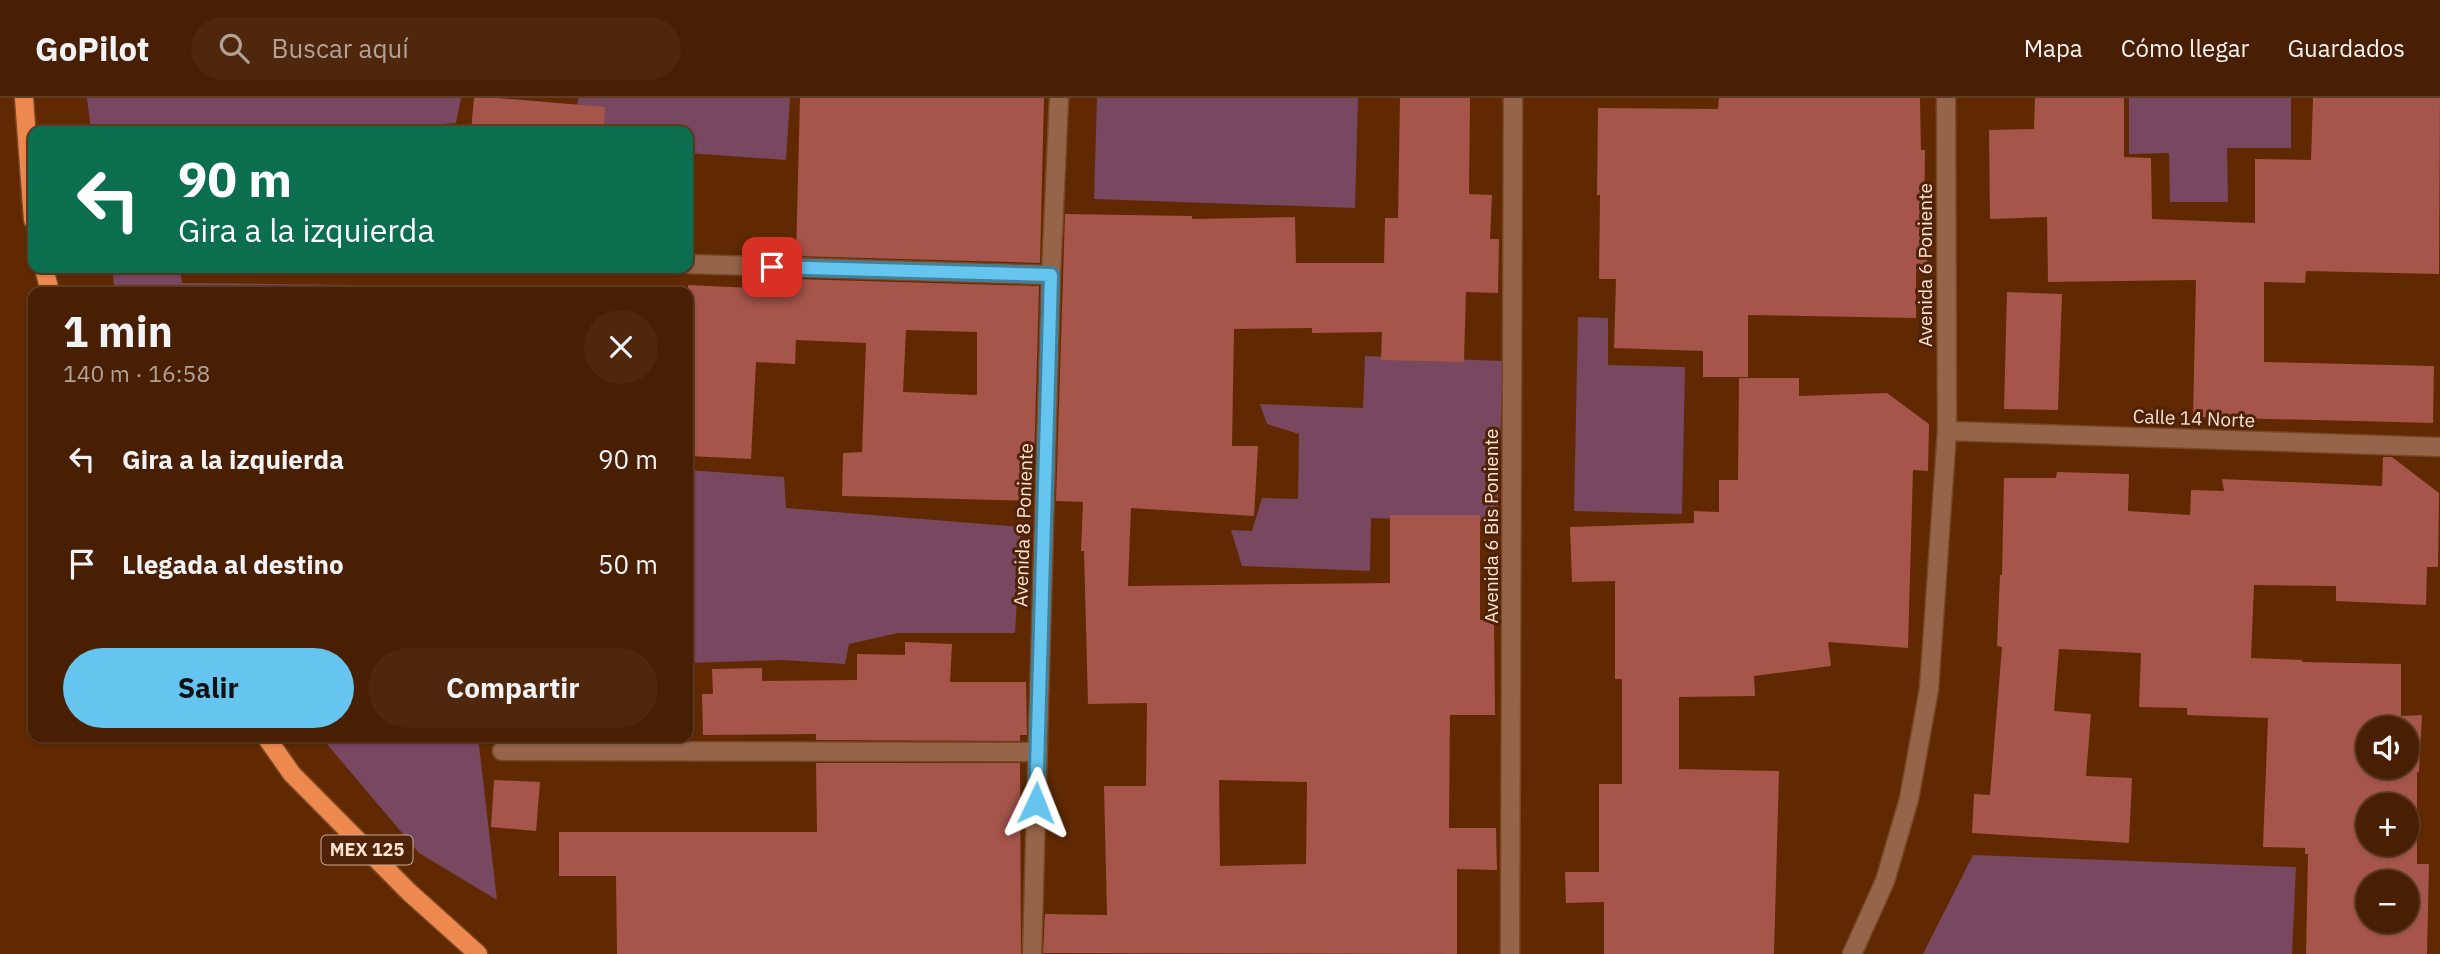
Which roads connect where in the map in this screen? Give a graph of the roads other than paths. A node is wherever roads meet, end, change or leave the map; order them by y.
1 (24, 98) edge
2 (1059, 98) edge
3 (1513, 98) edge
4 (1946, 98) edge
5 (28, 152) edge
6 (693, 264) edge
7 (1051, 275) junction
8 (1947, 431) junction
9 (2440, 447) edge
10 (270, 742) edge
11 (502, 751) dead end
12 (1038, 752) junction
13 (478, 954) edge
14 (1032, 954) edge
15 (1510, 954) edge
16 (1852, 954) edge

1 - 5 main road
2 - 7 street, Avenida 8 Poniente
3 - 15 street, Avenida 6 Bis Poniente
4 - 8 street, Avenida 6 Poniente
6 - 7 street
7 - 12 street, Avenida 8 Poniente
8 - 9 street, Calle 14 Norte
8 - 16 street
10 - 13 main road, MEX 125
11 - 12 street
12 - 14 street, Avenida 8 Poniente

